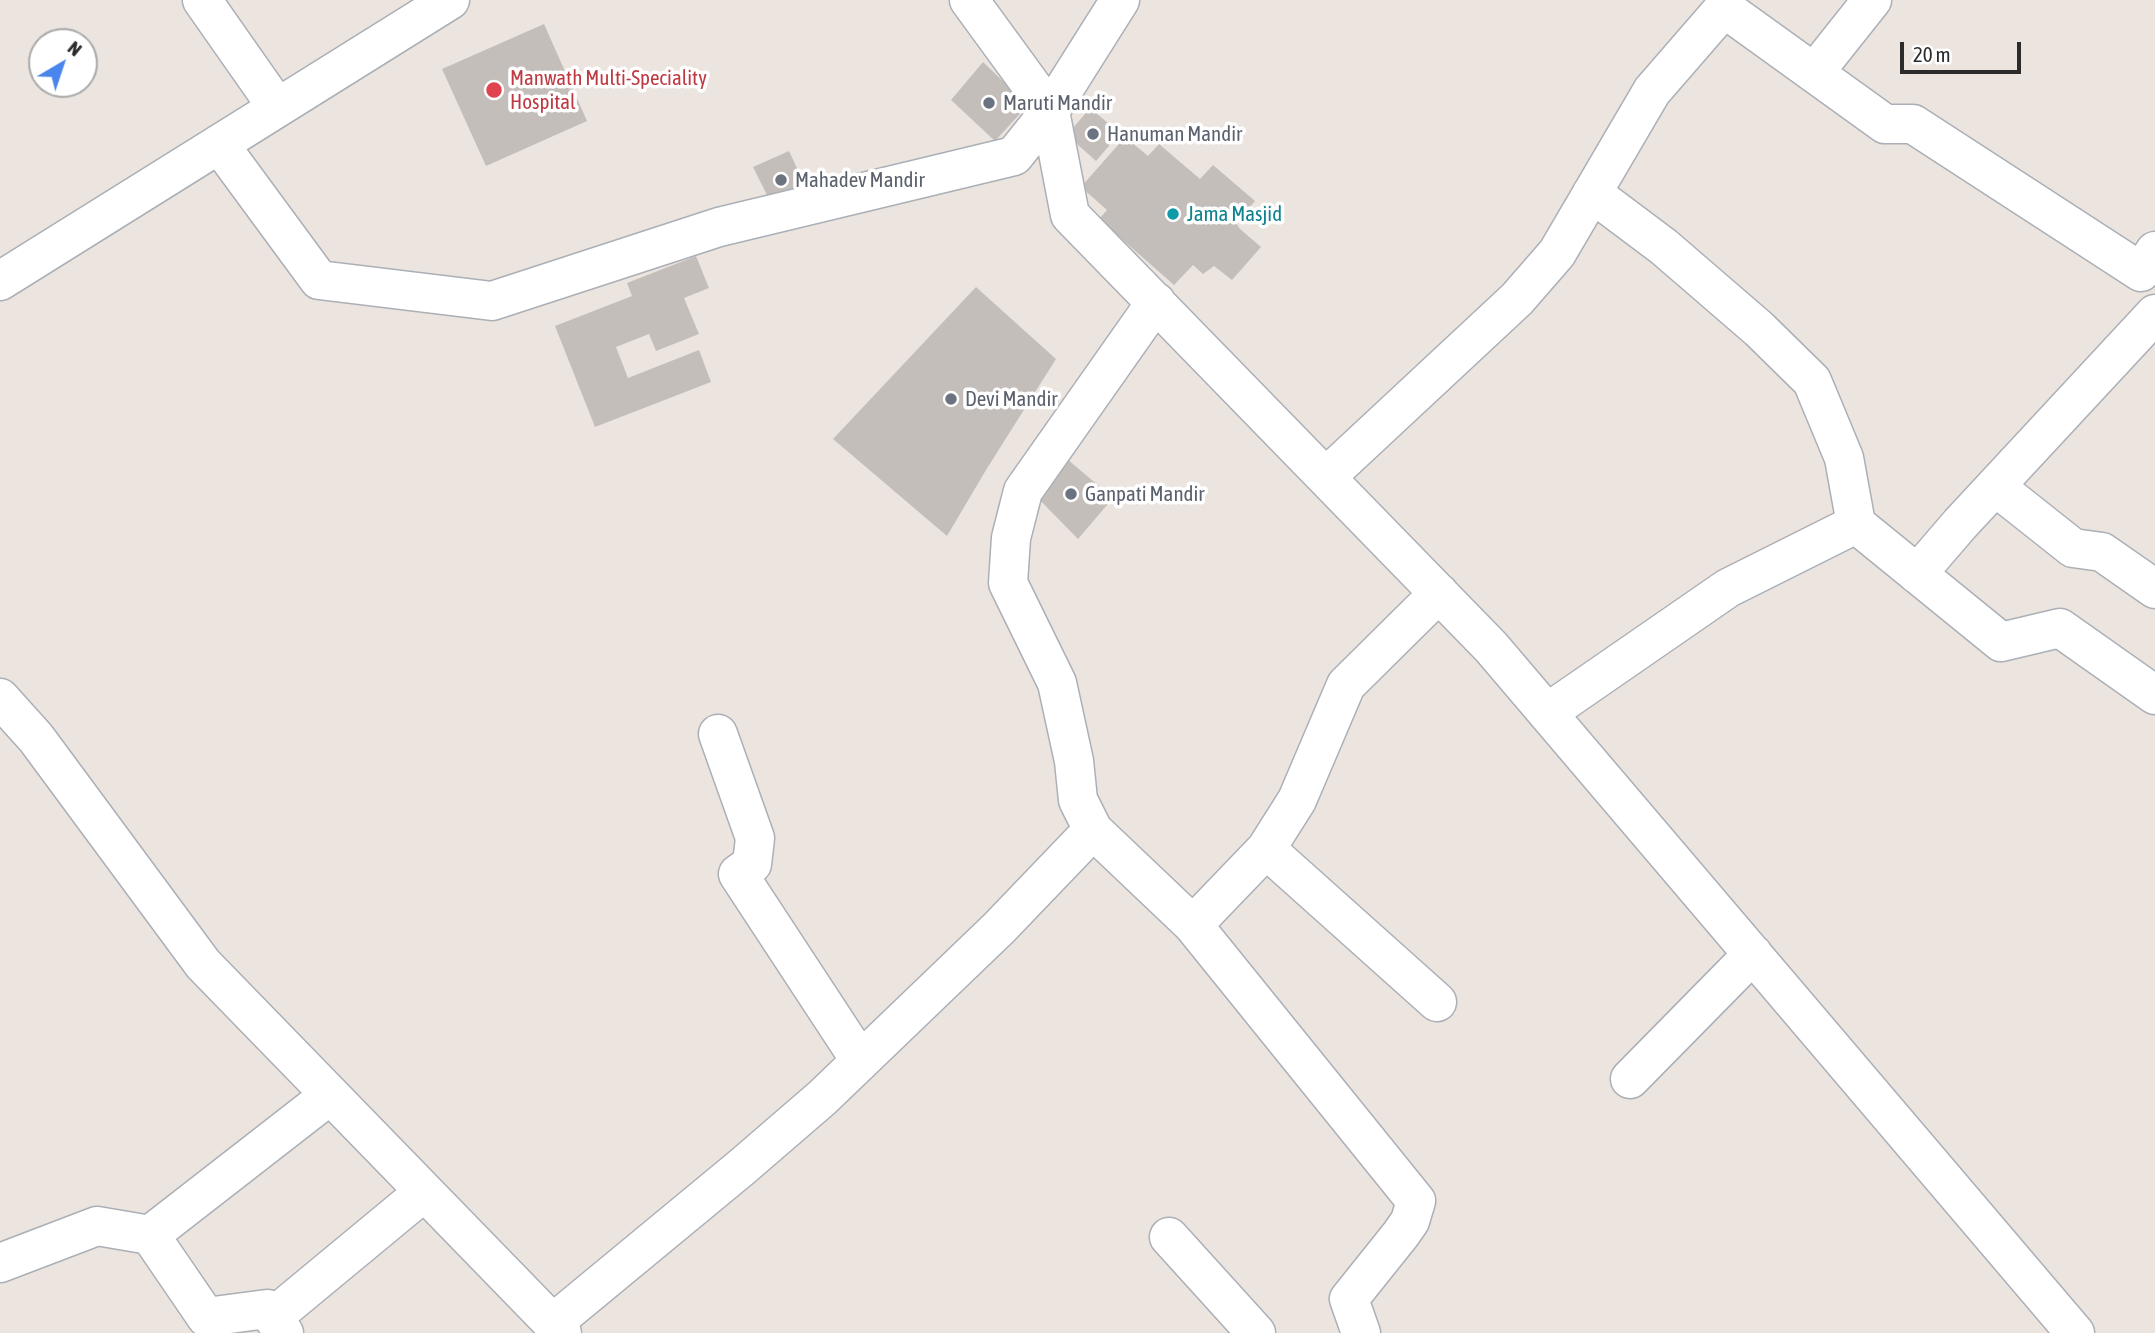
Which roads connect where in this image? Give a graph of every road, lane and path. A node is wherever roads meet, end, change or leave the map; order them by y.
1 (202, 0) edge
2 (450, 0) edge
3 (969, 0) edge
4 (1120, 0) edge
5 (1872, 0) edge
6 (1814, 73) junction
7 (277, 107) junction
8 (1050, 111) junction
9 (219, 144) junction
10 (1592, 192) junction
11 (2150, 270) edge
12 (0, 281) edge
13 (1156, 302) junction
14 (2155, 314) edge
15 (1326, 477) junction
16 (1996, 486) junction
17 (1856, 524) junction
18 (1917, 574) junction
19 (2155, 589) edge
20 (1439, 593) junction
21 (2155, 695) edge
22 (0, 698) edge
23 (1547, 713) junction
24 (718, 734) dead end
25 (1093, 830) junction
26 (1266, 849) junction
27 (1193, 925) junction
28 (1753, 954) junction
29 (1437, 1002) dead end
30 (860, 1060) junction
31 (1630, 1079) dead end
32 (330, 1095) junction
33 (424, 1192) junction
34 (150, 1235) junction
35 (1169, 1237) dead end
36 (0, 1263) edge
37 (279, 1325) edge
38 (557, 1328) edge
39 (1256, 1333) edge
40 (1361, 1333) edge
41 (2075, 1333) edge

1 - 7 street
2 - 7 street
3 - 8 street
4 - 8 street
5 - 6 street
6 - 10 street
6 - 11 street
7 - 9 street
8 - 9 street
8 - 13 street
9 - 12 street
10 - 15 street
10 - 17 street
13 - 15 street
13 - 25 street
14 - 16 street
15 - 20 street
16 - 18 street
16 - 19 street
17 - 18 street
17 - 23 street
18 - 21 street
20 - 23 street
20 - 26 street
22 - 32 street
23 - 28 street
24 - 30 street
25 - 27 street
25 - 30 street
26 - 27 street
26 - 29 street
27 - 40 street
28 - 31 street
28 - 41 street
30 - 38 street
32 - 33 street
32 - 34 street
33 - 37 street
33 - 38 street
34 - 36 street
34 - 37 street
35 - 39 street

